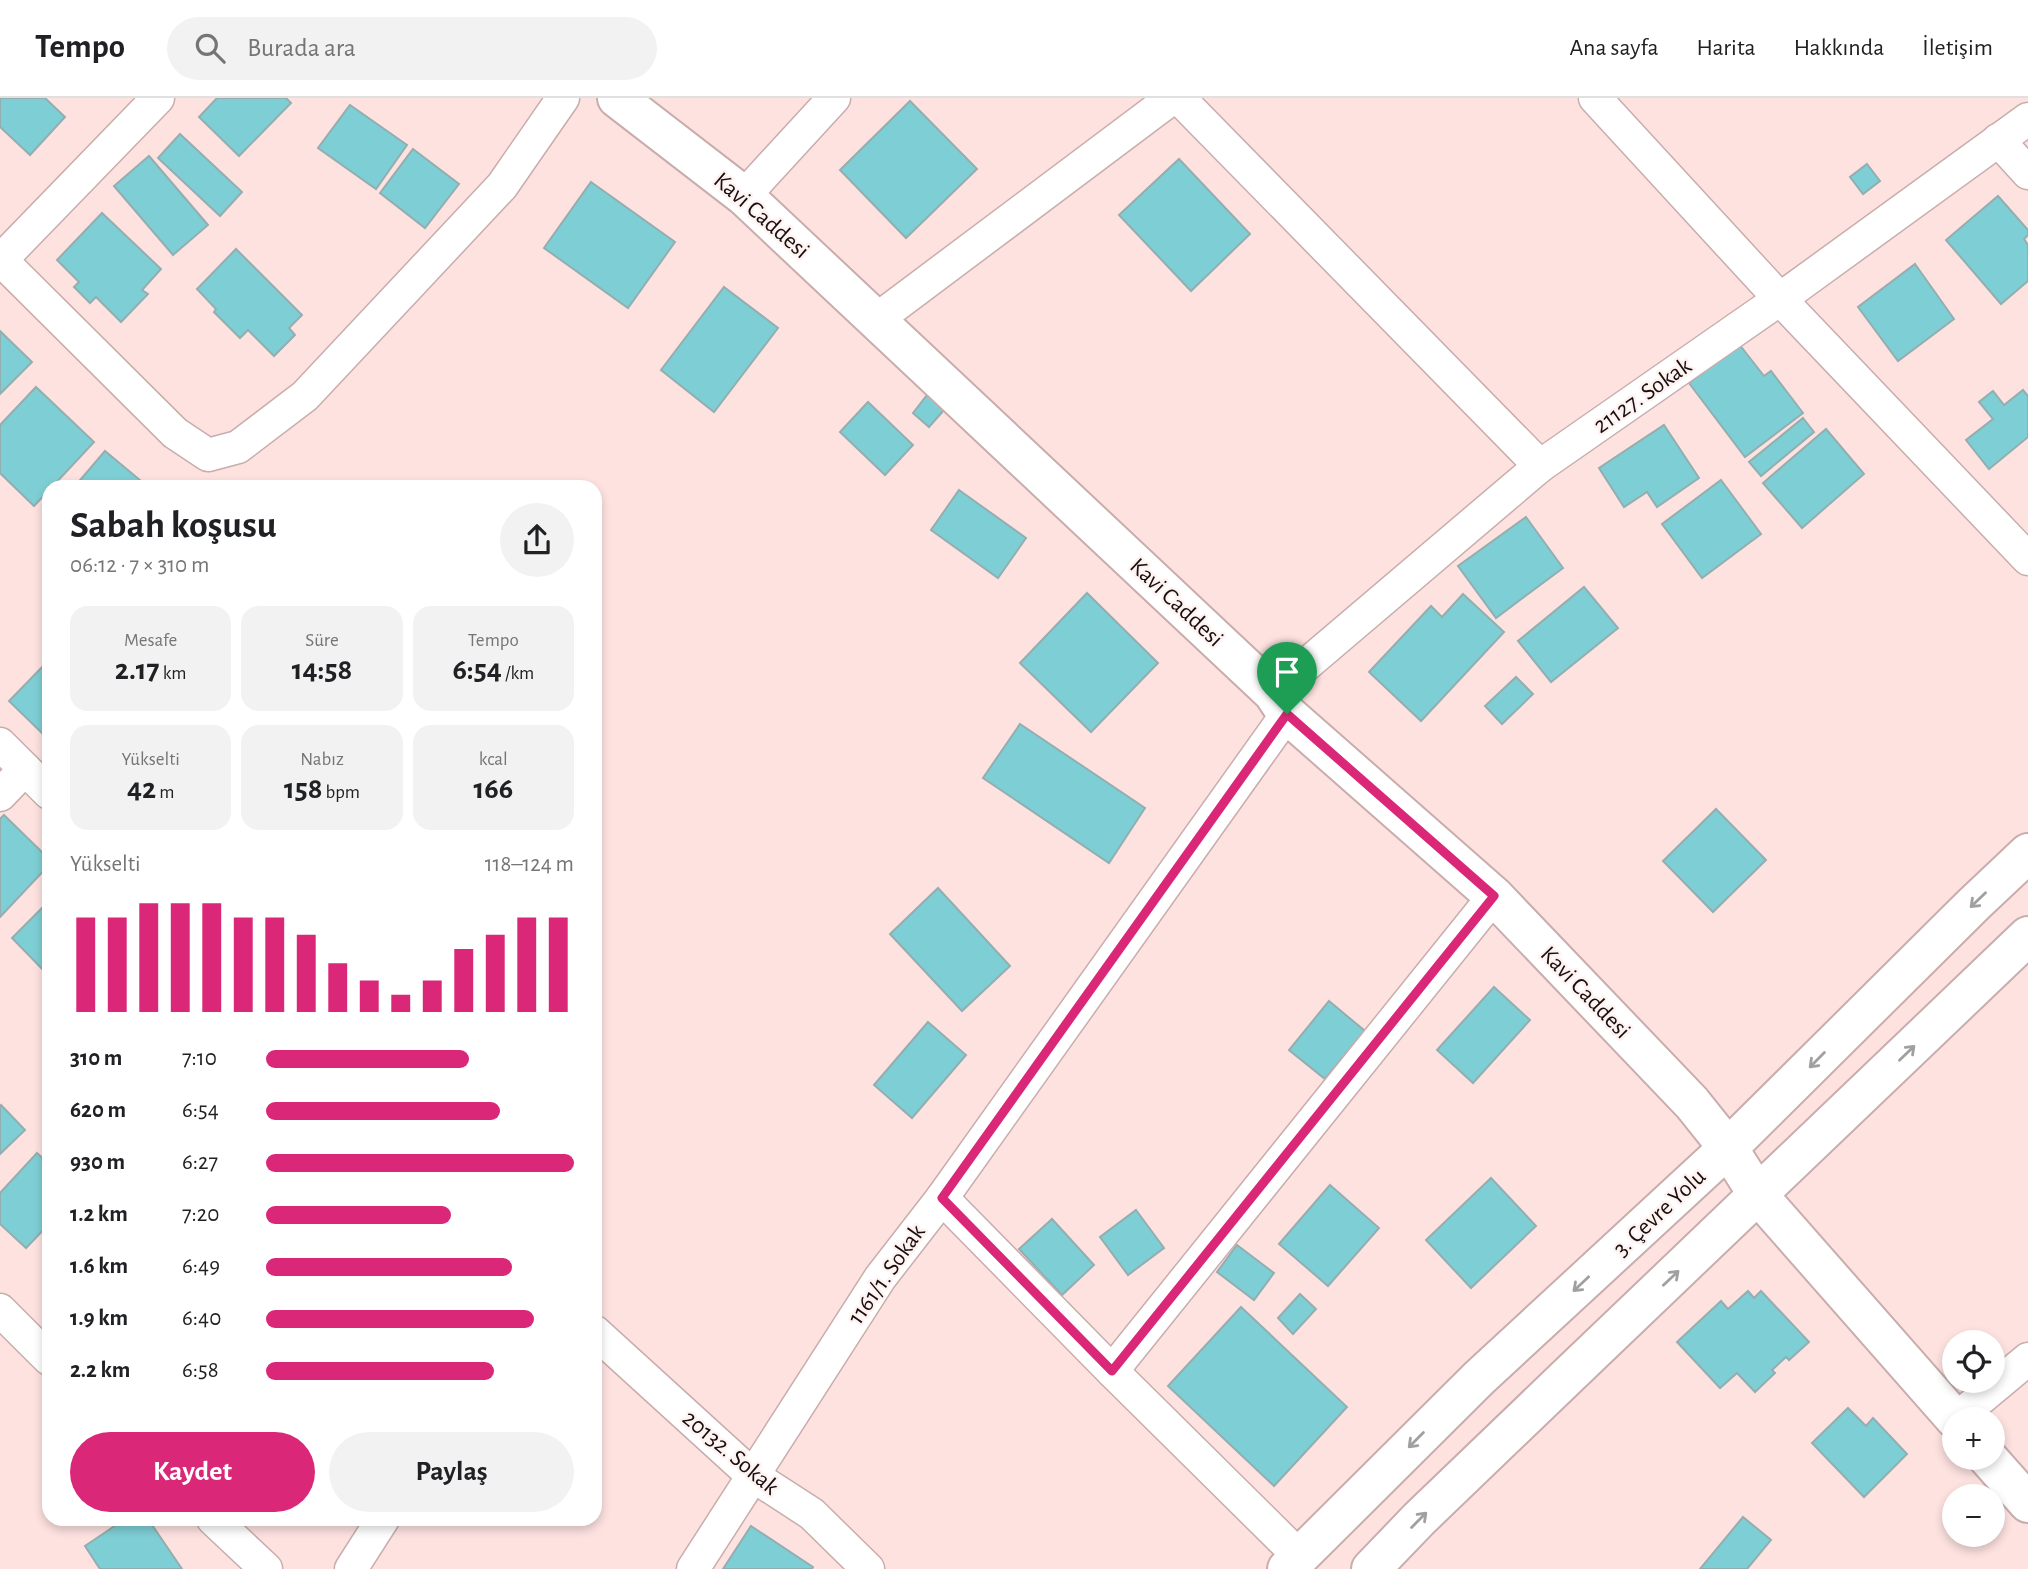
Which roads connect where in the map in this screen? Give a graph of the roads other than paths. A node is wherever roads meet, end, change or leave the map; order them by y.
1 (158, 98) edge
2 (563, 98) edge
3 (617, 98) edge
4 (834, 98) edge
5 (1172, 98) edge
6 (1179, 98) edge
7 (1595, 98) edge
8 (2028, 119) edge
9 (1998, 140) junction
10 (2028, 173) edge
11 (744, 196) junction
12 (0, 260) edge
13 (1780, 299) junction
14 (876, 320) junction
15 (1540, 466) junction
16 (2028, 559) edge
17 (1280, 704) junction
18 (0, 744) edge
19 (26, 769) junction
20 (42, 786) edge
21 (0, 795) edge
22 (2028, 853) edge
23 (1494, 896) junction
24 (2028, 936) edge
25 (1728, 1148) junction
26 (1758, 1195) junction
27 (942, 1198) junction
28 (0, 1310) edge
29 (602, 1338) edge
30 (42, 1352) edge
31 (2028, 1359) edge
32 (1112, 1371) junction
33 (1944, 1407) edge
34 (1970, 1407) edge
35 (1999, 1470) edge
36 (752, 1475) junction
37 (2028, 1503) edge
38 (221, 1526) edge
39 (379, 1526) edge
40 (1293, 1562) edge
41 (266, 1569) edge
42 (351, 1569) edge
43 (693, 1569) edge
44 (868, 1569) edge
45 (1371, 1569) edge

1 - 12 street
2 - 12 street
3 - 11 street, Kavi Caddesi
4 - 11 street
5 - 14 street
6 - 15 street
7 - 13 street
8 - 9 street, 21127. Sokak
9 - 10 street
9 - 13 street, 21127. Sokak
11 - 14 street, Kavi Caddesi
13 - 15 street, 21127. Sokak
13 - 16 street
14 - 17 street, Kavi Caddesi
15 - 17 street, 21127. Sokak
17 - 23 street, Kavi Caddesi
17 - 27 street, 1161/1. Sokak
18 - 19 street
19 - 20 street
19 - 21 street
22 -> 25 street, 3. Çevre Yolu
23 - 25 street, Kavi Caddesi
23 - 32 street
26 -> 24 street
25 - 26 street, Kavi Caddesi
25 -> 40 street, 3. Çevre Yolu
26 - 33 street, Kavi Caddesi
45 -> 26 street
27 - 32 street
27 - 36 street, 1161/1. Sokak
28 - 30 street
29 - 36 street, 20132. Sokak
31 - 34 street
32 - 40 street
35 - 37 street
36 - 43 street, 1161/1. Sokak
36 - 44 street, 20132. Sokak
38 - 41 street
39 - 42 street

